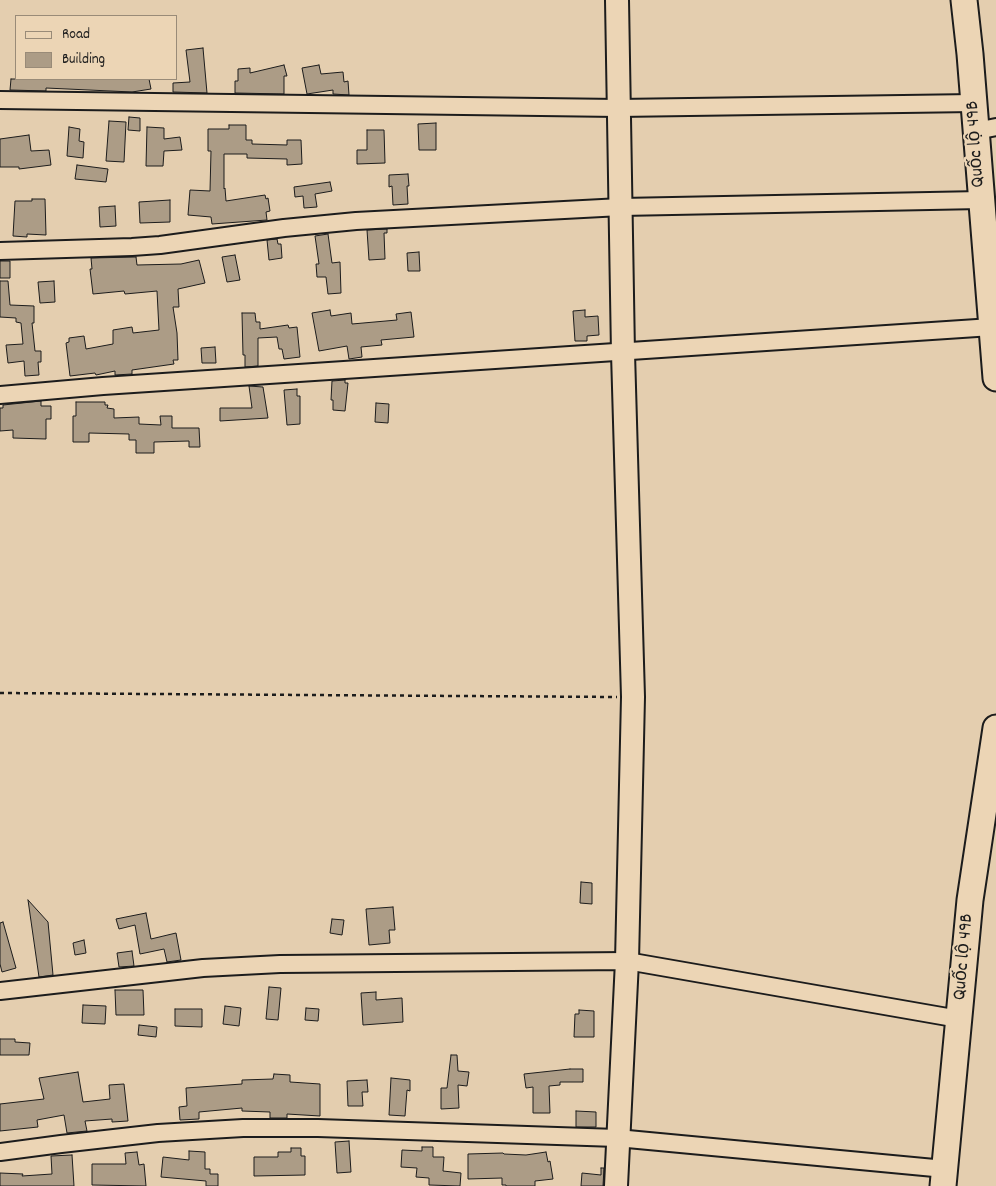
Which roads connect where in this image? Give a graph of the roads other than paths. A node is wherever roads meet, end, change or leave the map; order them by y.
1 (617, 0) edge
2 (964, 0) edge
3 (0, 100) edge
4 (974, 103) junction
5 (618, 108) junction
6 (986, 129) edge
7 (981, 200) junction
8 (621, 207) junction
9 (0, 251) edge
10 (992, 327) junction
11 (622, 353) junction
12 (996, 378) edge
13 (0, 395) edge
14 (996, 728) edge
15 (627, 961) junction
16 (0, 991) edge
17 (959, 1019) junction
18 (617, 1138) junction
19 (0, 1152) edge
20 (944, 1177) edge
21 (616, 1186) edge

1 - 5 street
2 - 4 main road, Quốc lộ 49B
3 - 5 street
4 - 5 street
4 - 6 main road, Quốc lộ 49B
5 - 8 street
6 - 7 main road, Quốc lộ 49B
7 - 8 street
7 - 10 main road, Quốc lộ 49B
8 - 9 street
8 - 11 street
10 - 11 street
10 - 12 main road, Quốc lộ 49B
11 - 13 street
11 - 15 street
14 - 17 main road, Quốc lộ 49B
15 - 16 street
15 - 17 street
15 - 18 street
17 - 20 main road, Quốc lộ 49B
18 - 19 street
18 - 20 street
18 - 21 street

